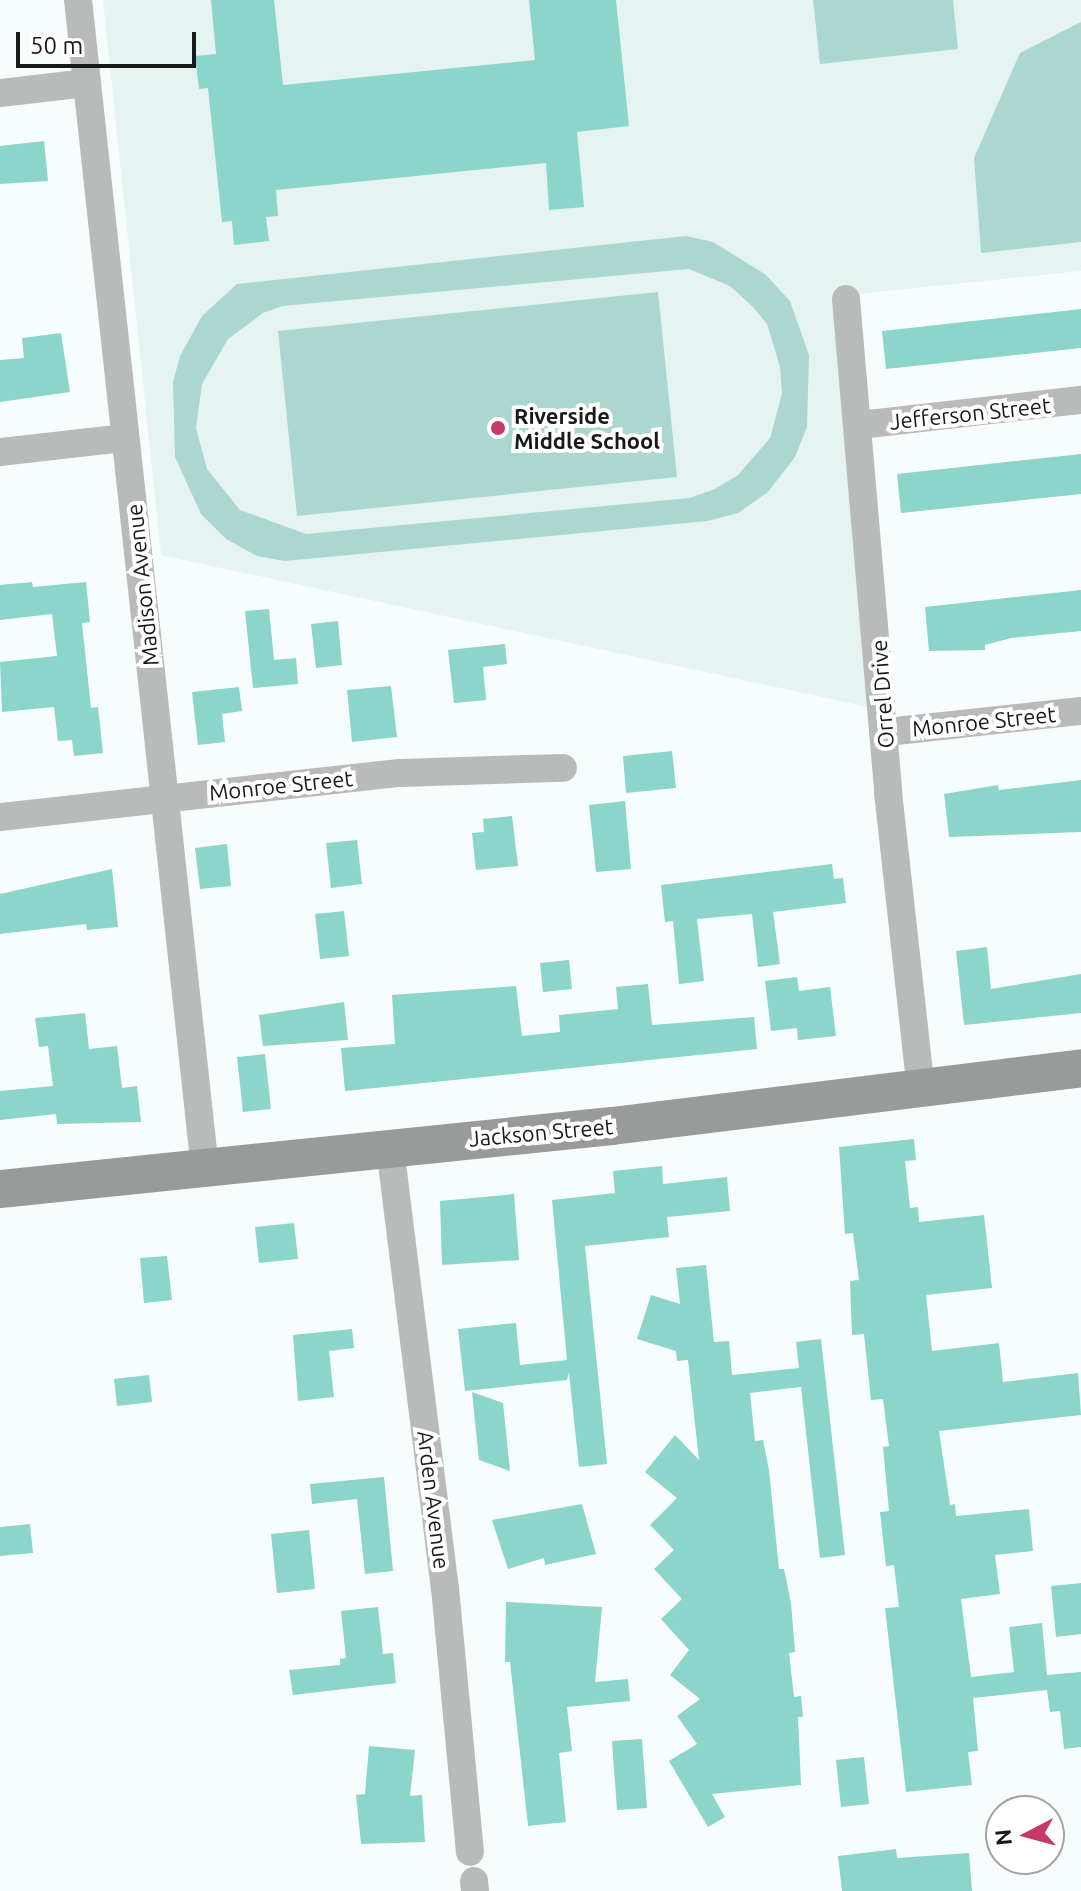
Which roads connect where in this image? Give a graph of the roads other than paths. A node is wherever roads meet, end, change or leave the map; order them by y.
1 (78, 0) edge
2 (86, 83) junction
3 (0, 93) edge
4 (846, 299) dead end
5 (1081, 400) edge
6 (860, 425) junction
7 (125, 438) junction
8 (0, 452) edge
9 (1081, 711) edge
10 (887, 732) junction
11 (563, 768) dead end
12 (166, 798) junction
13 (0, 817) edge
14 (1081, 1068) edge
15 (921, 1090) junction
16 (390, 1148) junction
17 (205, 1170) junction
18 (0, 1189) edge
19 (470, 1852) dead end

1 - 2 street, Madison Avenue
2 - 3 street
2 - 7 street, Madison Avenue
4 - 6 street, Orrel Drive
5 - 6 street, Jefferson Street
6 - 10 street, Orrel Drive
7 - 8 street
7 - 12 street, Madison Avenue
9 - 10 street, Monroe Street
10 - 15 street, Orrel Drive
11 - 12 street, Monroe Street
12 - 13 street, Monroe Street
12 - 17 street, Madison Avenue
14 - 15 street, Jackson Street
15 - 16 street, Jackson Street
16 - 17 street, Jackson Street
16 - 19 street, Arden Avenue
17 - 18 street, Jackson Street

